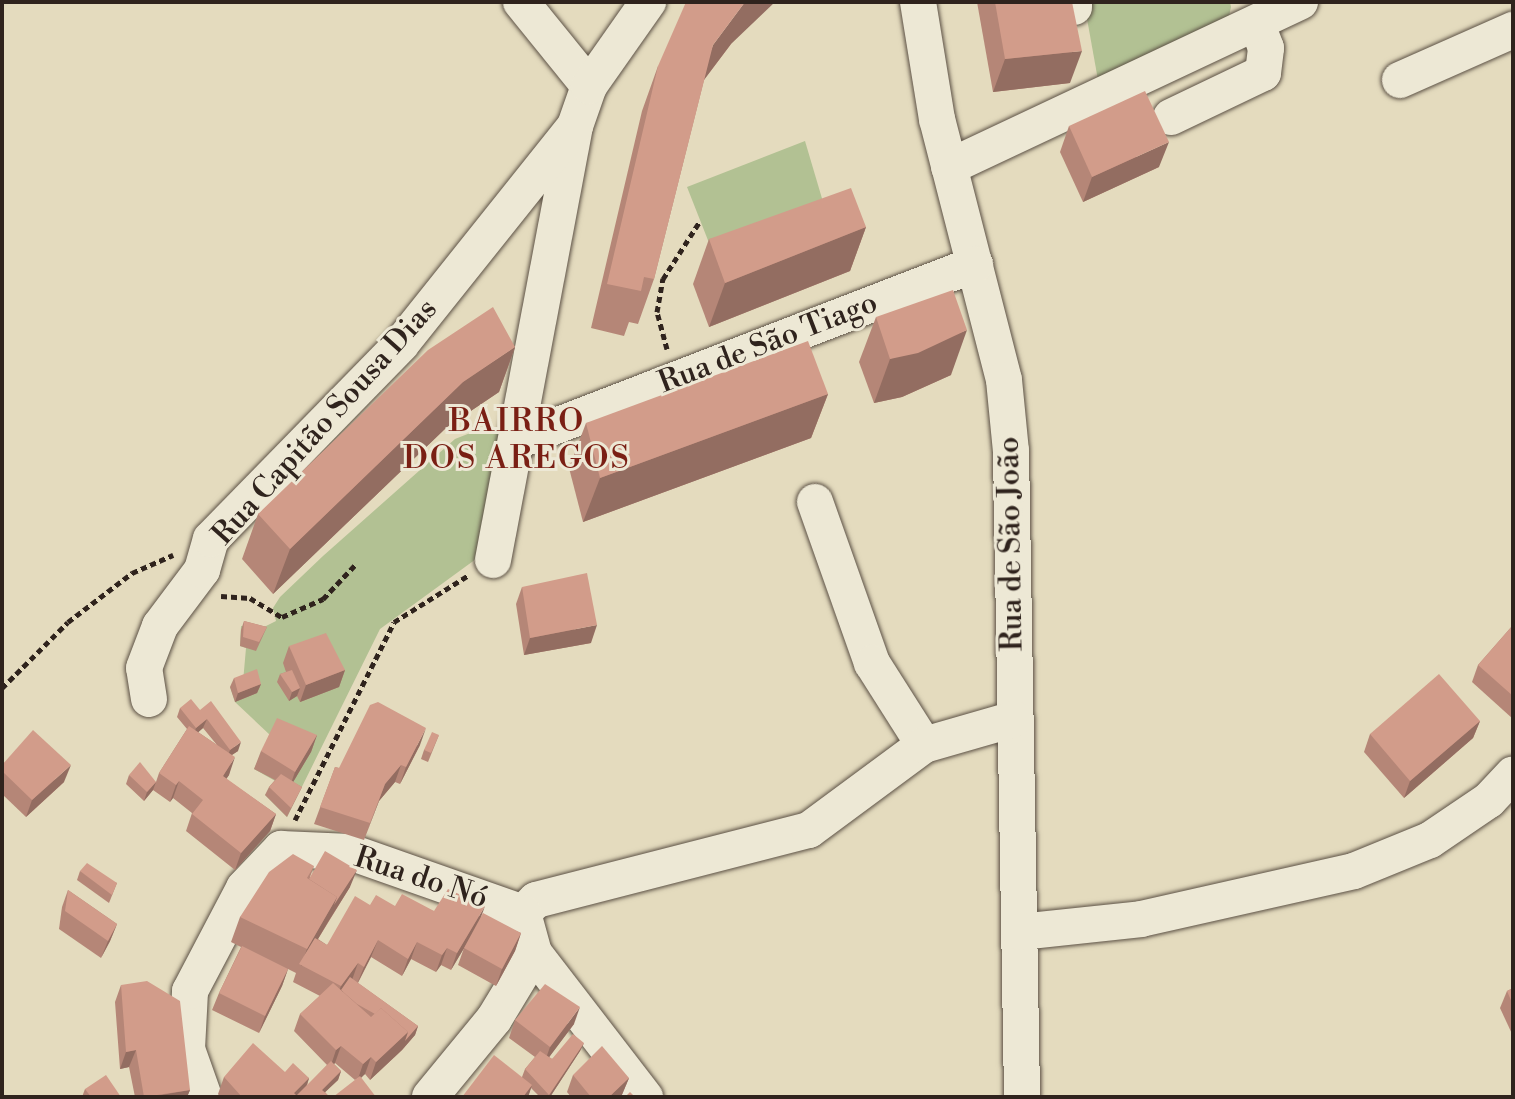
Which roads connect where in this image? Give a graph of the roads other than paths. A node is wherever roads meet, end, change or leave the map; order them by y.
1 (521, 2) edge
2 (648, 2) edge
3 (918, 2) edge
4 (1300, 2) edge
5 (1252, 18) edge
6 (1513, 30) edge
7 (1400, 80) dead end
8 (589, 86) junction
9 (1171, 117) dead end
10 (575, 126) junction
11 (949, 167) junction
12 (975, 264) junction
13 (517, 441) junction
14 (815, 502) dead end
15 (493, 560) road end
16 (149, 699) dead end
17 (1014, 719) junction
18 (924, 745) junction
19 (1513, 774) edge
20 (523, 913) junction
21 (1020, 932) junction
22 (534, 953) junction
23 (204, 1097) edge
24 (430, 1097) edge
25 (645, 1097) edge
26 (1022, 1097) edge

1 - 8 street
2 - 8 street, Rua Capitão Sousa Dias
3 - 11 street, Rua de São João
4 - 5 street
5 - 9 street
5 - 11 street
6 - 7 street
8 - 10 street, Rua Capitão Sousa Dias
10 - 13 street
10 - 16 street, Rua Capitão Sousa Dias
11 - 12 street, Rua de São João
12 - 13 street, Rua de São Tiago
12 - 17 street, Rua de São João
13 - 15 street
14 - 18 street
17 - 18 street
17 - 21 street, Rua de São João
18 - 20 street
19 - 21 street
20 - 22 street, Rua do Nó
20 - 23 street, Rua do Nó
21 - 26 street, Rua de São João
22 - 24 street
22 - 25 street

